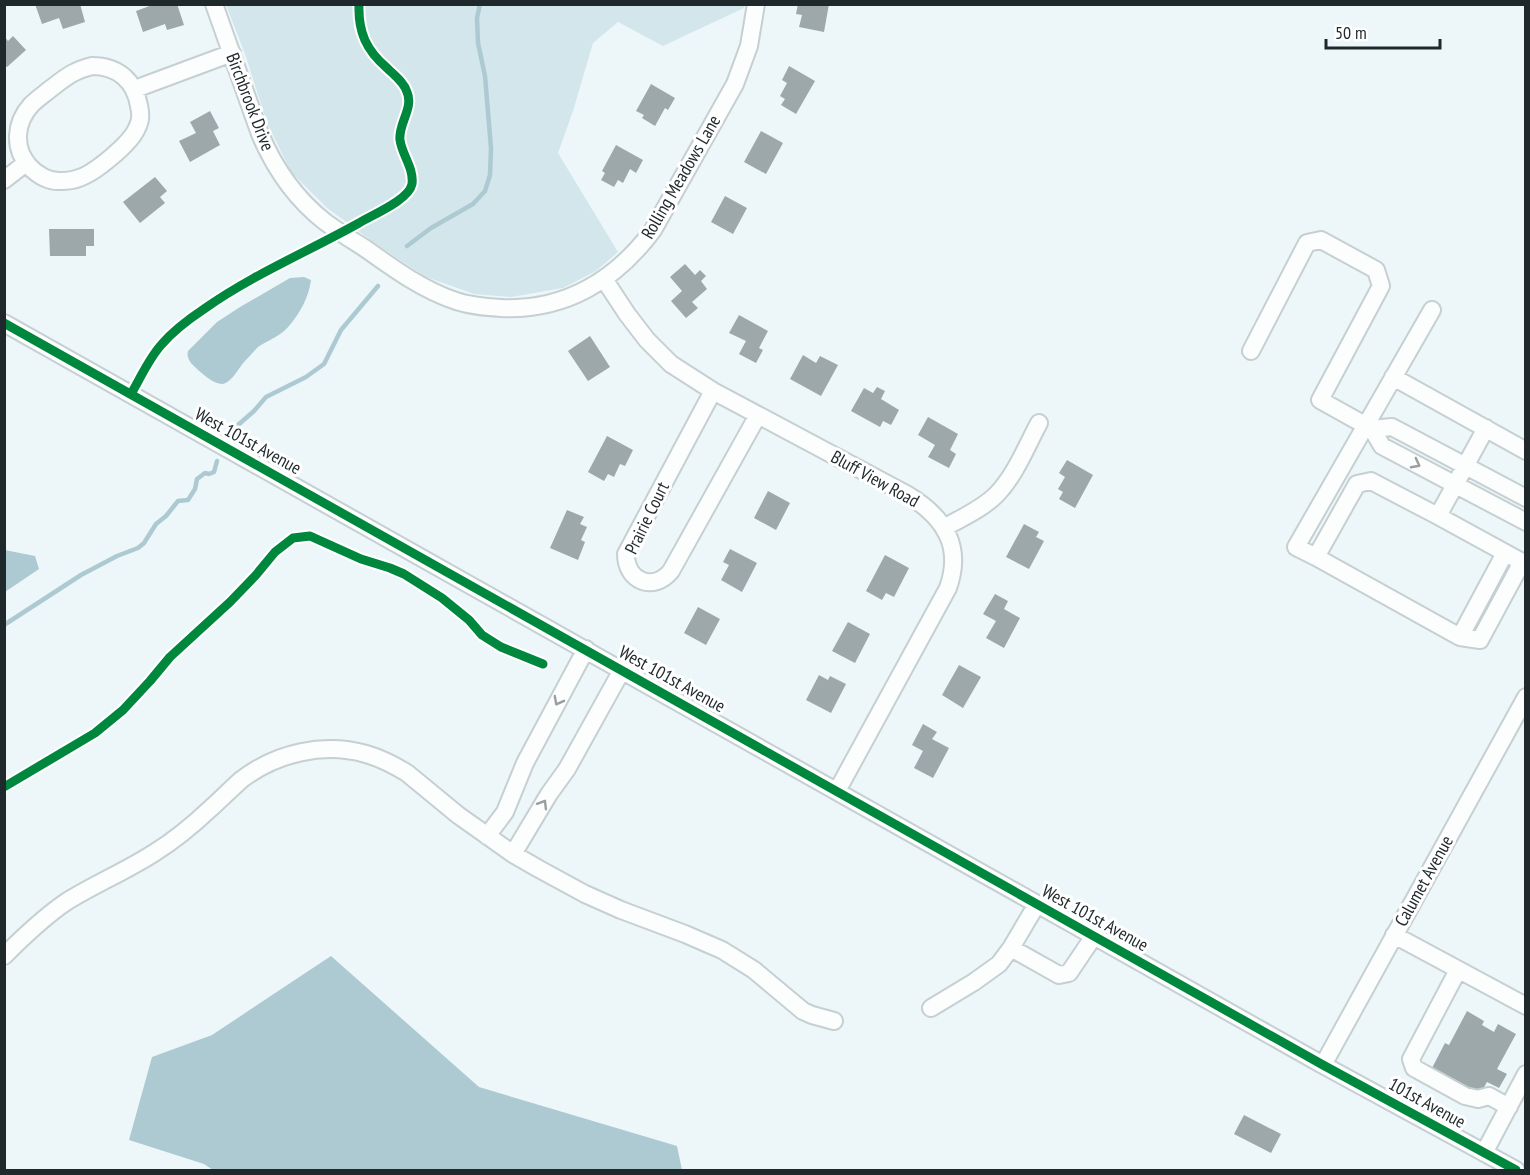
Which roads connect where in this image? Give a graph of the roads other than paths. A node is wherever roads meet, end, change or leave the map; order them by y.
1 (214, 4) edge
2 (756, 4) edge
3 (232, 53) junction
4 (135, 89) junction
5 (26, 162) junction
6 (4, 180) edge
7 (411, 279) joint
8 (604, 279) junction
9 (1432, 310) dead end
10 (4, 323) edge
11 (1251, 351) dead end
12 (1393, 377) junction
13 (713, 391) junction
14 (758, 415) junction
15 (1039, 423) dead end
16 (1369, 427) junction
17 (1486, 429) junction
18 (1526, 451) edge
19 (1465, 466) junction
20 (1455, 485) junction
21 (1526, 498) edge
22 (1438, 516) junction
23 (1526, 522) edge
24 (944, 528) junction
25 (1316, 557) junction
26 (586, 649) junction
27 (622, 670) junction
28 (1526, 697) edge
29 (837, 791) junction
30 (487, 836) junction
31 (513, 854) junction
32 (1037, 904) junction
33 (1394, 935) junction
34 (1094, 936) junction
35 (1011, 948) junction
36 (4, 956) edge
37 (1458, 970) junction
38 (1526, 1006) edge
39 (932, 1008) dead end
40 (834, 1022) dead end
41 (1323, 1065) junction
42 (1526, 1074) edge
43 (1509, 1107) junction
44 (1484, 1153) junction
45 (1516, 1170) edge

1 - 3 street, Birchbrook Drive
2 - 8 street, Rolling Meadows Lane
3 - 4 street
3 - 7 street, Birchbrook Drive
4 - 5 street
4 - 5 street
5 - 6 street
7 - 8 street, Rolling Meadows Lane
8 - 13 street, Bluff View Road
9 - 12 street
10 - 26 street, West 101st Avenue
11 - 16 street
12 - 16 street
12 - 17 street
13 - 14 street, Bluff View Road
13 - 14 street, Prairie Court
14 - 24 street, Bluff View Road
15 - 24 street
16 - 19 street
16 -> 20 street
16 - 25 street
17 - 18 street
17 - 19 street
19 - 20 street
19 - 21 street
20 - 22 street
20 - 23 street
22 - 25 street
22 - 25 street
24 - 29 street, Bluff View Road
26 - 27 street, West 101st Avenue
26 -> 30 street
27 - 29 street, West 101st Avenue
31 -> 27 street
28 - 33 street, Calumet Avenue
29 - 32 street, West 101st Avenue
30 - 31 street
30 - 36 street
31 - 40 street
32 - 34 street, West 101st Avenue
32 - 35 street
33 - 37 street
33 - 41 street, Calumet Avenue
34 - 35 street
34 - 41 street, West 101st Avenue
35 - 39 street
37 - 38 street
37 - 43 street
41 - 44 street, 101st Avenue
42 - 43 street
43 - 44 street
44 - 45 street, 101st Avenue

